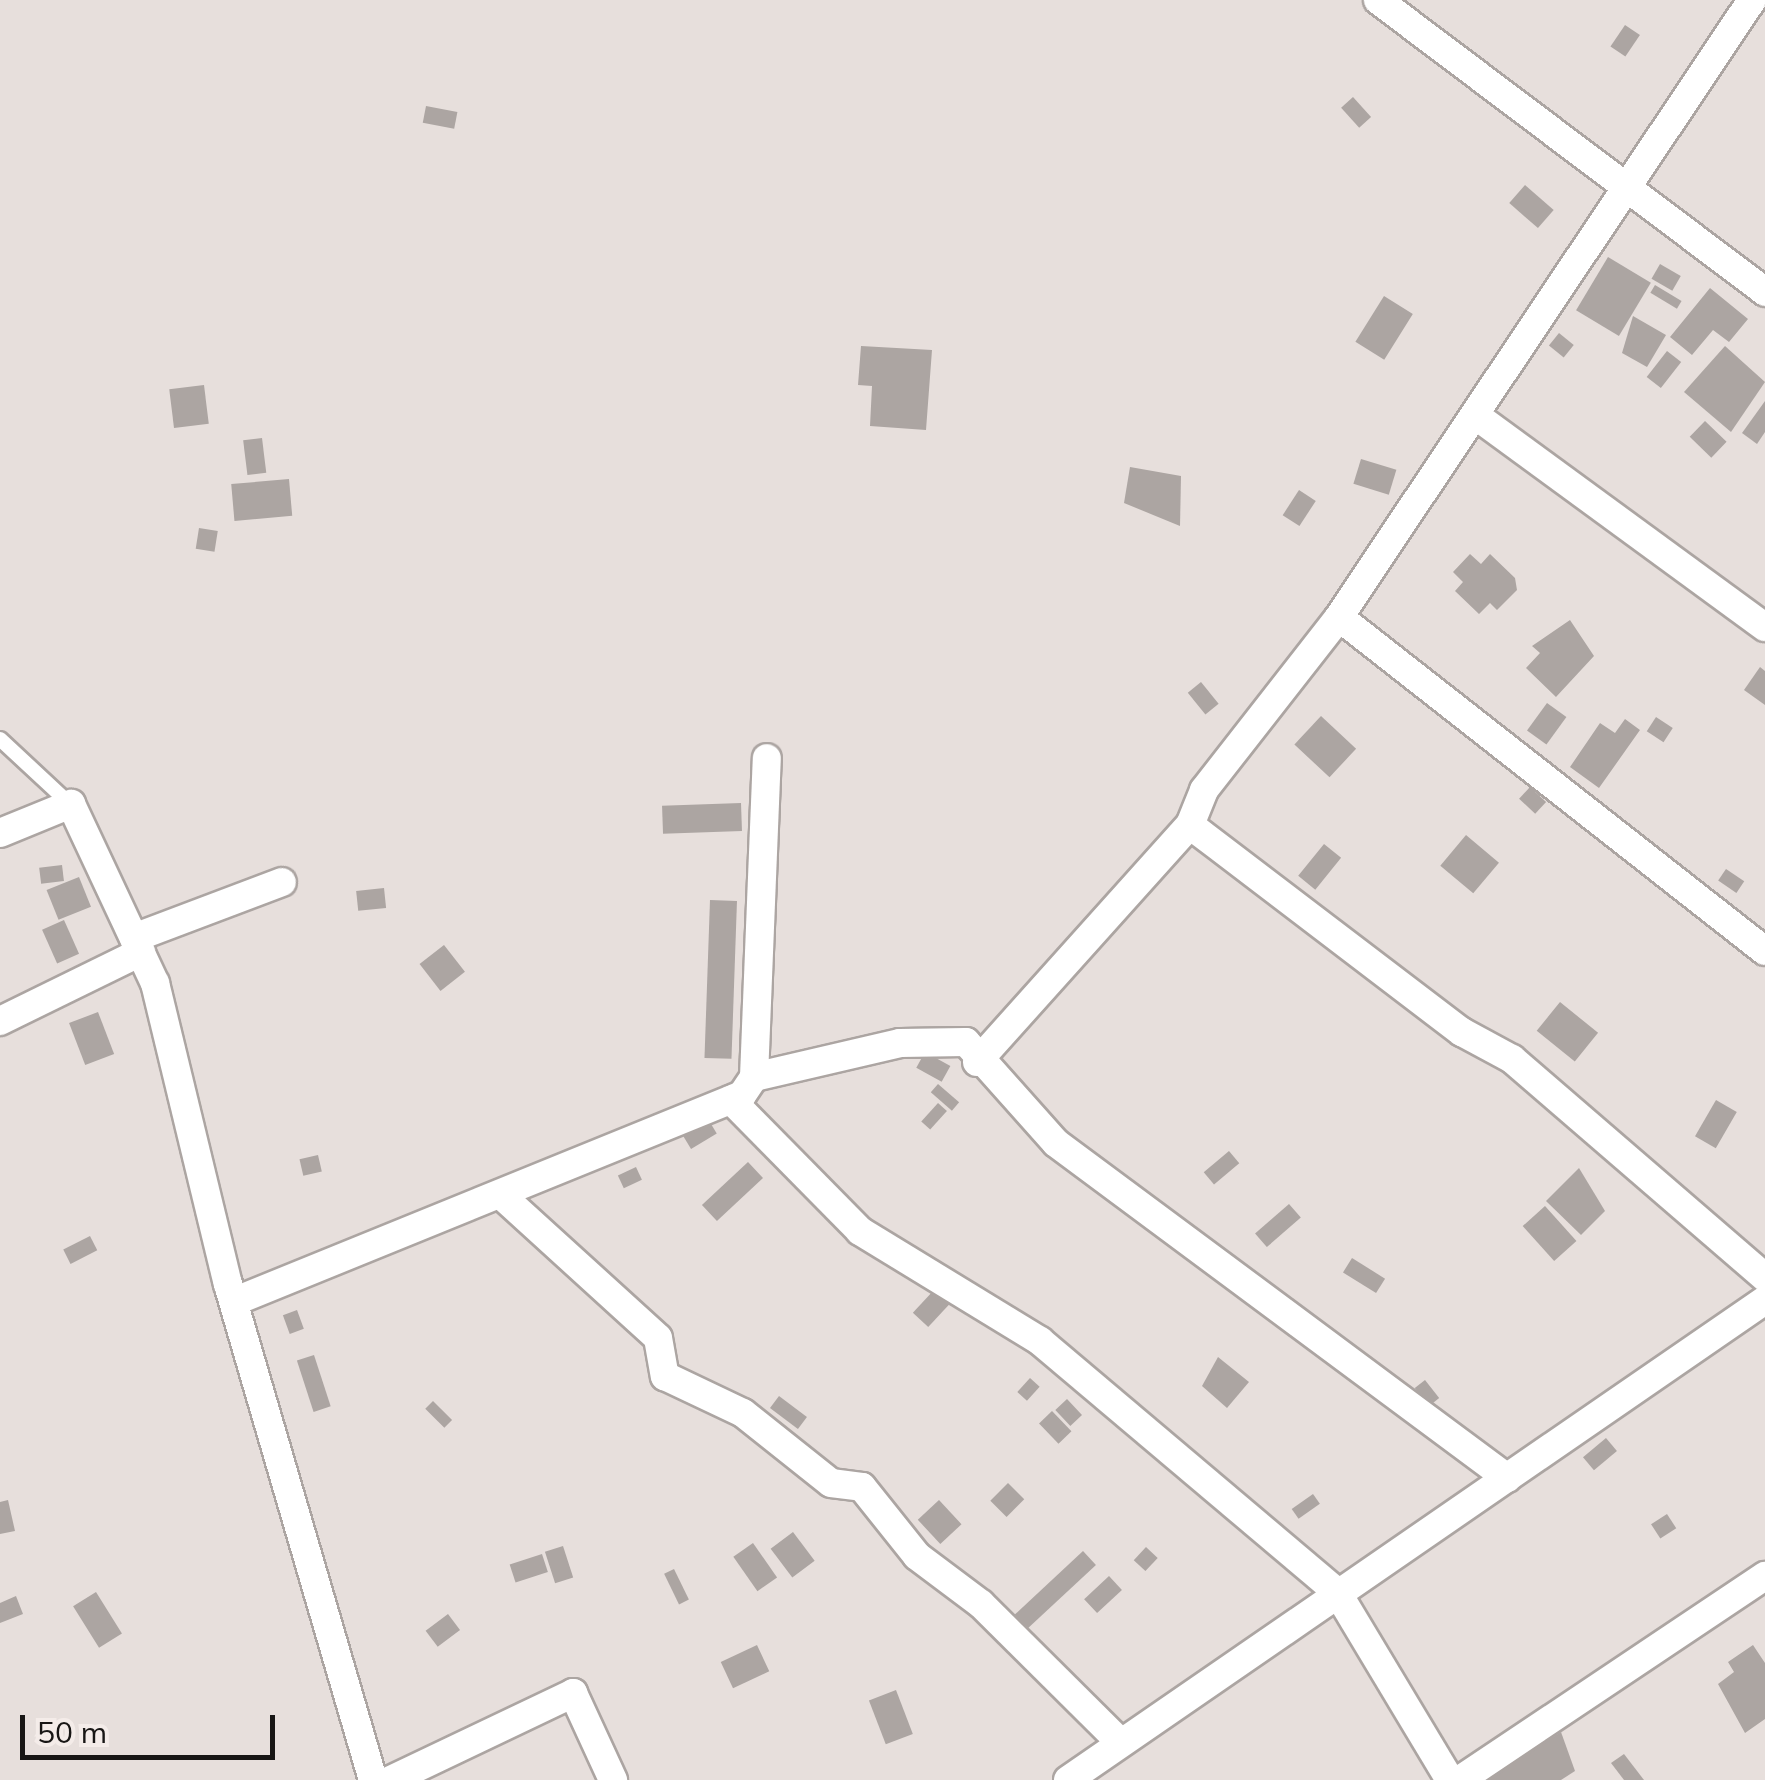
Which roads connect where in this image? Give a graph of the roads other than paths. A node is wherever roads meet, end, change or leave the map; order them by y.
1 (1378, 0) edge
2 (1752, 0) edge
3 (1622, 182) junction
4 (1765, 292) edge
5 (1475, 415) junction
6 (1339, 617) junction
7 (1765, 627) edge
8 (0, 738) edge
9 (766, 758) dead end
10 (71, 804) junction
11 (1190, 825) junction
12 (0, 833) edge
13 (282, 882) dead end
14 (137, 945) junction
15 (1765, 951) edge
16 (0, 1022) edge
17 (977, 1062) junction
18 (754, 1076) junction
19 (731, 1100) junction
20 (501, 1195) junction
21 (1765, 1277) edge
22 (238, 1300) junction
23 (1765, 1300) edge
24 (1506, 1478) junction
25 (1765, 1576) edge
26 (1337, 1592) junction
27 (1117, 1739) junction
28 (373, 1780) edge
29 (390, 1780) edge
30 (613, 1780) edge
31 (1068, 1780) edge
32 (1450, 1780) edge
33 (1460, 1780) edge

1 - 3 street
2 - 3 street
3 - 4 street
3 - 5 street
5 - 6 street
5 - 7 street
6 - 11 street
6 - 15 street
8 - 10 lane
9 - 18 street
10 - 12 street
10 - 14 street
11 - 17 street
11 - 21 street
13 - 14 street
14 - 16 street
14 - 22 street
17 - 18 street
17 - 24 street
18 - 19 street
19 - 20 street
19 - 26 street
20 - 22 street
20 - 27 street
22 - 28 street
23 - 24 street
24 - 26 street
25 - 33 street
26 - 27 street
26 - 32 street
27 - 31 street
29 - 30 street

